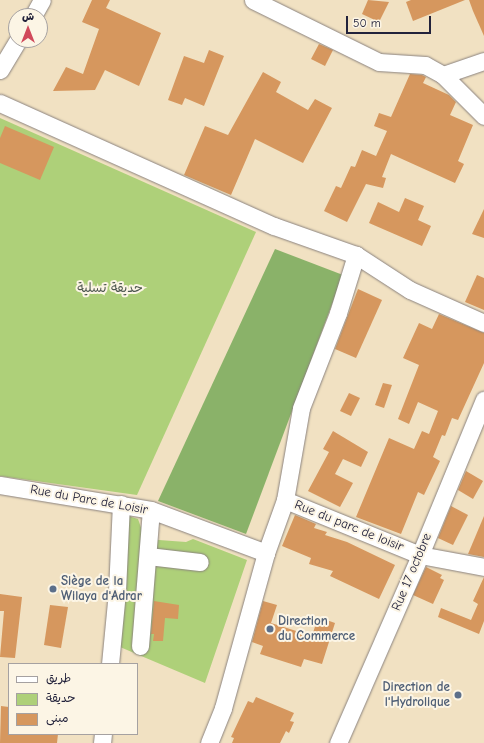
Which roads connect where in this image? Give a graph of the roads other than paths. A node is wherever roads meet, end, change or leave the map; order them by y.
1 (260, 1) edge
2 (9, 48) edge
3 (484, 61) edge
4 (0, 70) edge
5 (443, 74) junction
6 (0, 103) edge
7 (484, 116) edge
8 (356, 255) junction
9 (484, 323) edge
10 (484, 400) edge
11 (0, 485) edge
12 (285, 500) junction
13 (121, 504) junction
14 (151, 510) junction
15 (266, 553) junction
16 (420, 555) junction
17 (148, 556) junction
18 (200, 562) dead end
19 (484, 567) edge
20 (140, 646) dead end
21 (110, 663) edge
22 (209, 743) edge
23 (338, 743) edge

1 - 5 street
2 - 4 street
3 - 5 street
5 - 7 street
6 - 8 street
8 - 9 street
8 - 12 street
10 - 16 street, Rue 17 octobre
11 - 13 street, Rue du Parc de Loisir
12 - 15 street
12 - 16 street, Rue du parc de loisir
13 - 14 street, Rue du Parc de Loisir
13 - 21 street
14 - 15 street, Rue du Parc de Loisir
14 - 17 street
15 - 22 street
16 - 19 street, Rue du parc de loisir
16 - 23 street, Rue 17 octobre
17 - 18 street
17 - 20 street

